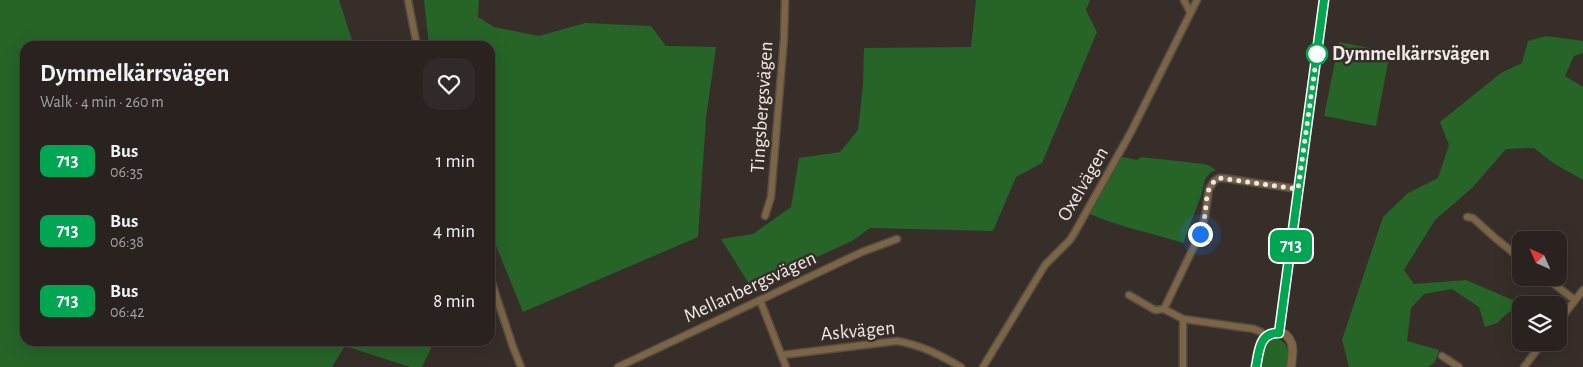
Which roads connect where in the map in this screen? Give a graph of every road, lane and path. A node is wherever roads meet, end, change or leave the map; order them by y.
1 (408, 0) edge
2 (785, 0) edge
3 (1184, 0) edge
4 (1324, 0) edge
5 (1195, 2) edge
6 (1190, 12) junction
7 (416, 41) edge
8 (1298, 189) junction
9 (765, 216) dead end
10 (1467, 217) dead end
11 (897, 239) dead end
12 (1512, 251) edge
13 (1557, 286) edge
14 (1583, 290) edge
15 (495, 292) edge
16 (1129, 296) dead end
17 (760, 300) junction
18 (1575, 300) junction
19 (1164, 309) junction
20 (1567, 310) edge
21 (1183, 319) junction
22 (1279, 333) junction
23 (1266, 337) junction
24 (1536, 351) edge
25 (782, 354) junction
26 (1442, 356) dead end
27 (521, 367) edge
28 (618, 367) edge
29 (786, 367) edge
30 (961, 367) edge
31 (983, 367) edge
32 (1183, 367) edge
33 (1256, 367) edge
34 (1291, 367) edge
35 (1459, 367) edge
36 (1524, 367) edge

1 - 7 street
2 - 9 street, Tingsbergsvägen
3 - 6 street
4 - 8 street
5 - 6 street, Oxelvägen
6 - 31 street, Oxelvägen
8 - 19 street
8 - 22 street
10 - 12 street
11 - 17 street, Mellanbergsvägen
13 - 18 street
14 - 18 street
15 - 27 street
16 - 19 street
17 - 25 street
17 - 28 street, Mellanbergsvägen
18 - 20 street
19 - 21 street
21 - 23 street
21 - 32 street
22 - 23 street
22 - 34 street
23 - 33 street
24 - 36 street
25 - 29 street
25 - 30 street, Askvägen
26 - 35 street

